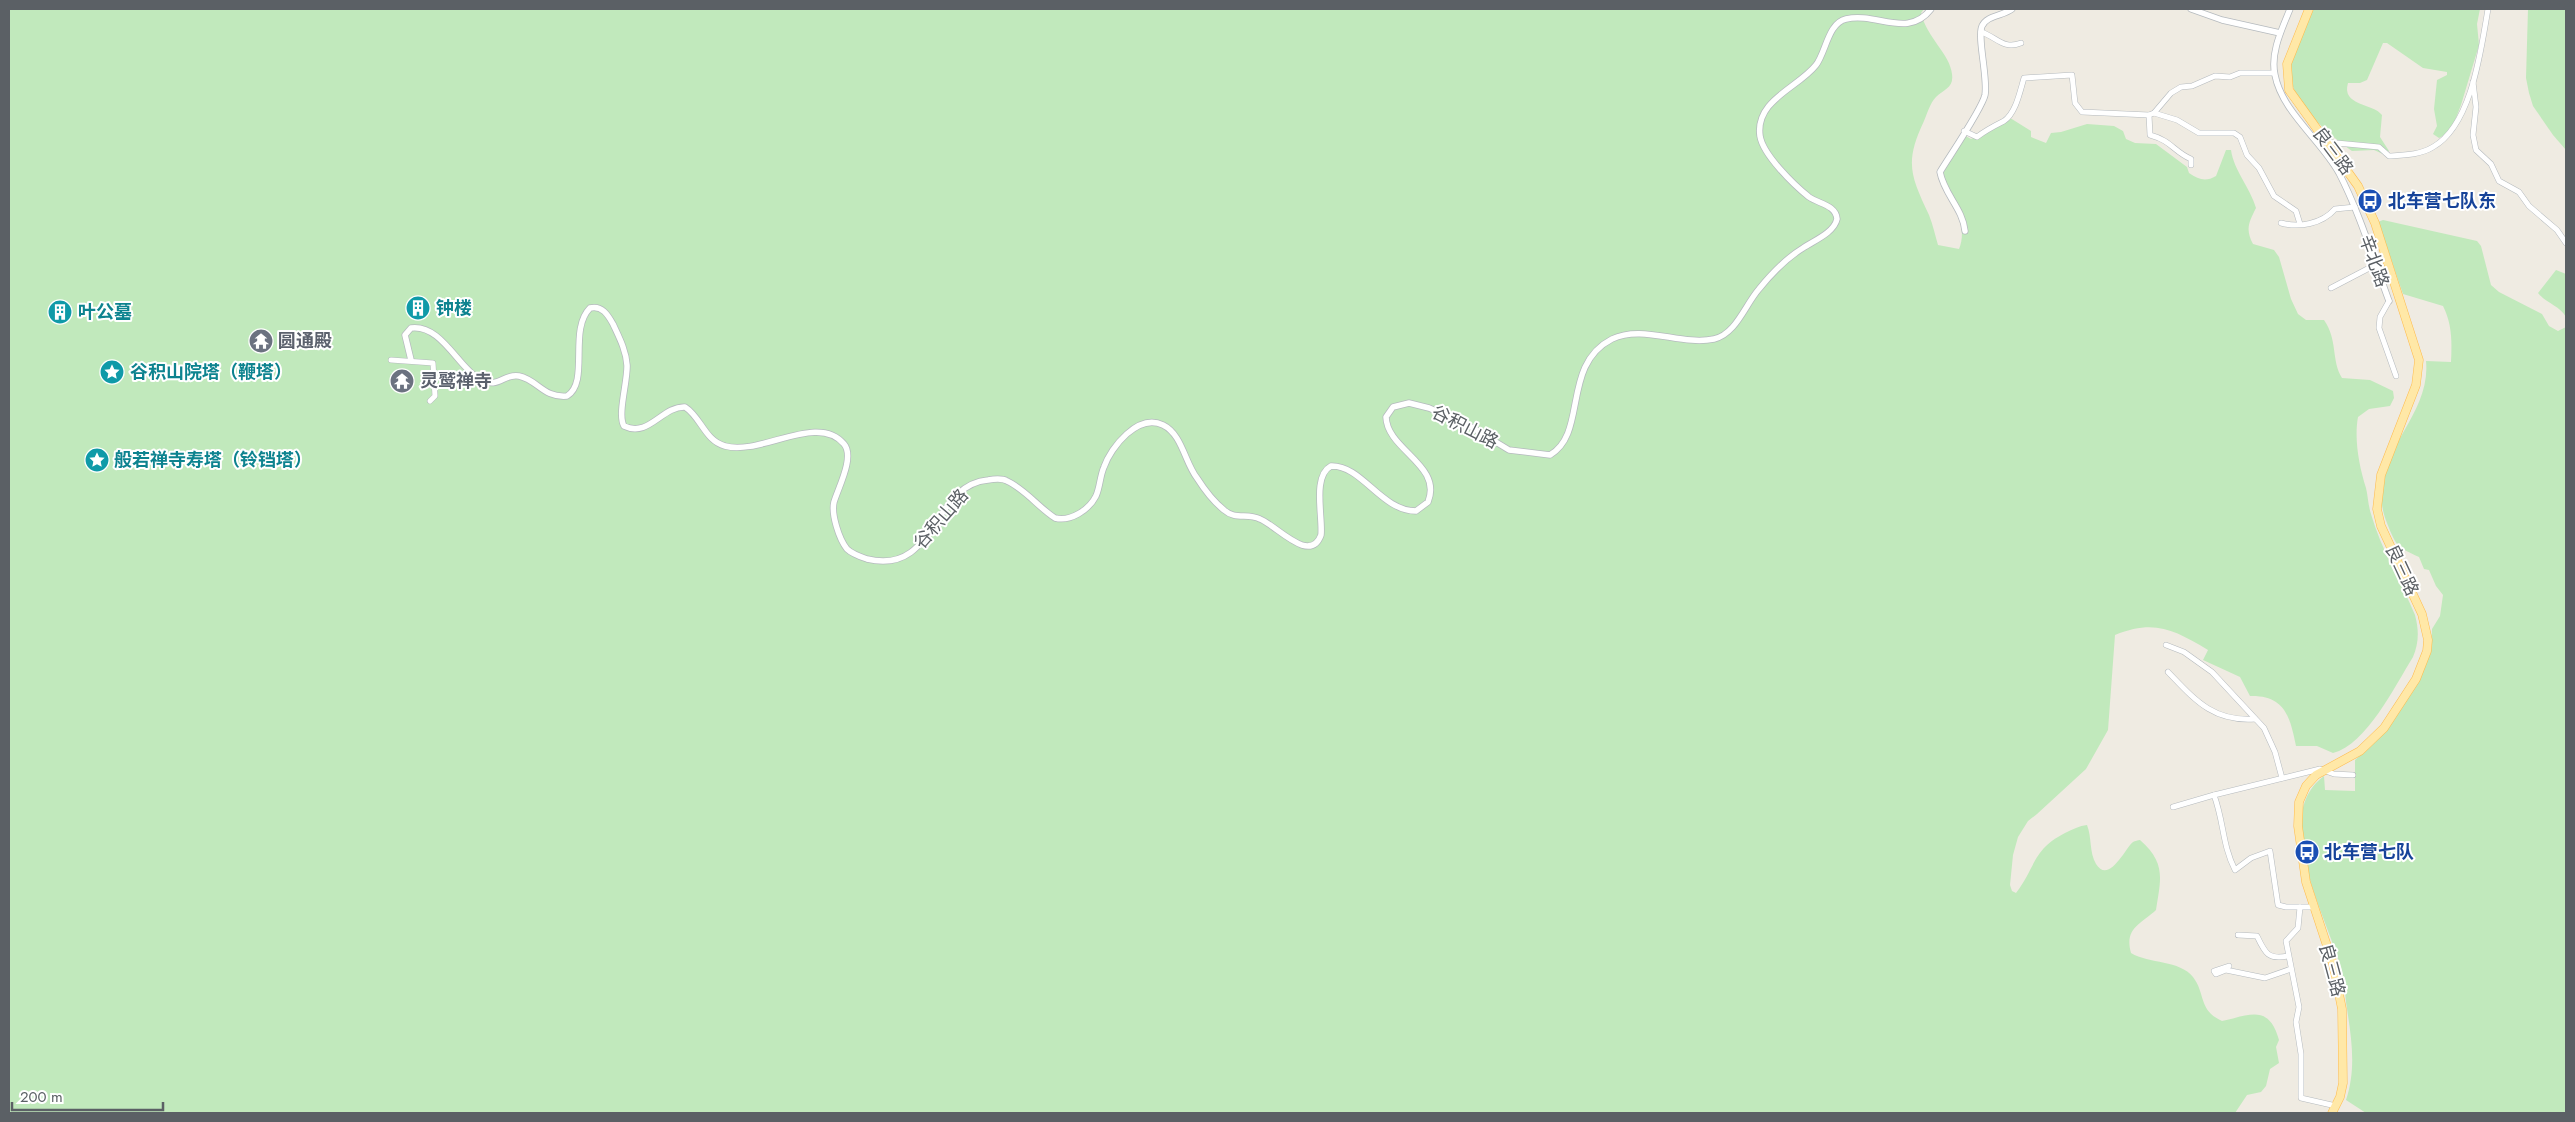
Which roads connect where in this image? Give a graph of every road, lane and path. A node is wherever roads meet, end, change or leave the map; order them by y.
1 (1932, 9) edge
2 (2012, 9) edge
3 (2191, 9) edge
4 (2290, 9) edge
5 (2309, 9) edge
6 (2488, 9) edge
7 (1981, 32) junction
8 (2280, 33) junction
9 (2021, 43) dead end
10 (2274, 73) junction
11 (2473, 79) junction
12 (2151, 114) junction
13 (1964, 131) junction
14 (2326, 142) junction
15 (2191, 165) dead end
16 (2354, 207) junction
17 (2281, 223) dead end
18 (2300, 224) junction
19 (1965, 231) dead end
20 (2566, 243) edge
21 (2376, 266) junction
22 (2330, 288) dead end
23 (2389, 301) joint
24 (391, 360) dead end
25 (411, 360) junction
26 (2396, 376) dead end
27 (430, 401) dead end
28 (2166, 644) dead end
29 (2168, 672) dead end
30 (2255, 719) junction
31 (2325, 770) junction
32 (2354, 775) dead end
33 (2282, 778) junction
34 (2214, 795) junction
35 (2173, 807) dead end
36 (2300, 907) junction
37 (2312, 907) junction
38 (2238, 935) dead end
39 (2288, 956) junction
40 (2229, 966) dead end
41 (2291, 969) junction
42 (2334, 1110) edge

1 - 25 street, 谷积山路
2 - 7 street
3 - 8 street
4 - 8 street, 辛北路
5 - 14 main road, 良三路
6 - 11 street
7 - 9 street
7 - 13 street
8 - 10 street, 辛北路
10 - 12 street
10 - 16 street, 辛北路
11 - 14 street
11 - 20 street
12 - 13 street
12 - 15 street
12 - 18 street
13 - 19 street
14 - 31 main road, 良三路
16 - 18 street
16 - 21 street, 辛北路
17 - 18 street
21 - 22 street
21 - 23 street, 辛北路
23 - 26 street
24 - 25 street
25 - 27 street
28 - 30 street
29 - 30 street
30 - 33 street
31 - 32 street
31 - 33 street
31 - 37 main road, 良三路
33 - 34 street
34 - 35 street
34 - 36 street
36 - 37 street
36 - 39 street
37 - 42 main road, 良三路
38 - 39 street
39 - 41 street
40 - 41 street
41 - 42 street

